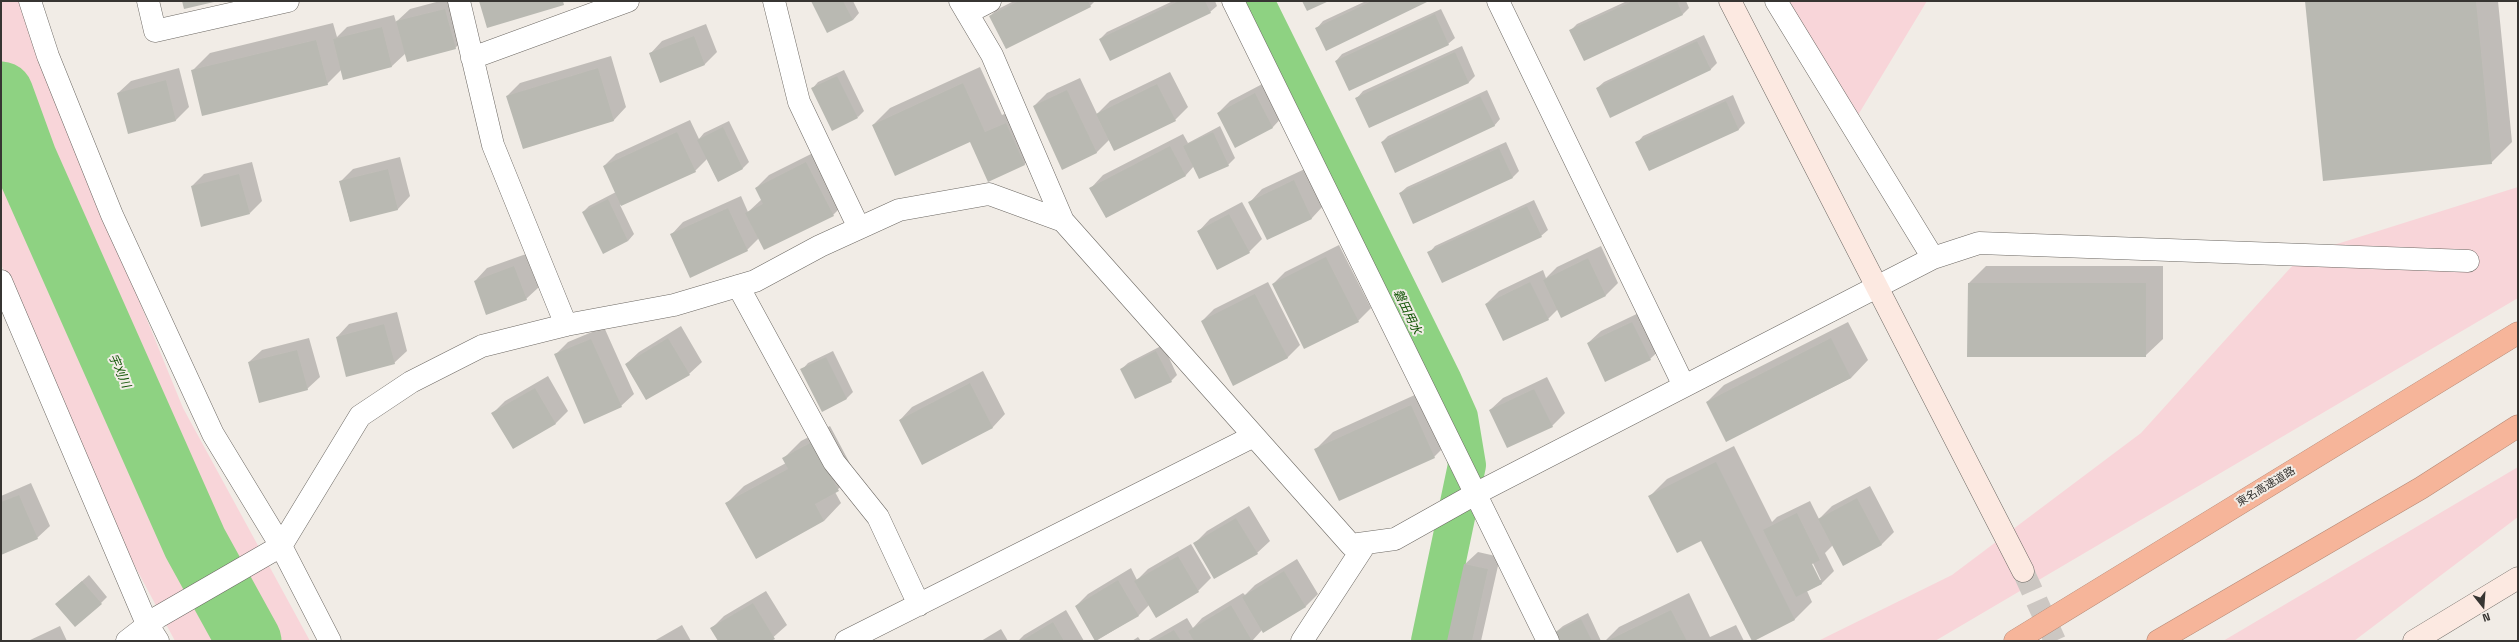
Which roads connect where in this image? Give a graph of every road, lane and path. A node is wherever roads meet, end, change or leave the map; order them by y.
1 (30, 1) edge
2 (148, 1) edge
3 (288, 1) edge
4 (459, 1) edge
5 (628, 1) edge
6 (774, 1) edge
7 (990, 1) edge
8 (1233, 1) edge
9 (1498, 1) edge
10 (1730, 1) edge
11 (1776, 1) edge
12 (963, 7) edge
13 (472, 58) junction
14 (1063, 221) junction
15 (859, 228) junction
16 (1932, 258) junction
17 (2468, 261) dead end
18 (1, 281) edge
19 (738, 286) junction
20 (1876, 287) junction
21 (566, 325) junction
22 (2518, 333) edge
23 (1684, 386) junction
24 (2518, 426) edge
25 (1254, 436) junction
26 (1477, 493) junction
27 (1366, 543) junction
28 (276, 550) junction
29 (2022, 571) tunnel mouth
30 (2518, 578) edge
31 (919, 605) junction
32 (154, 628) edge
33 (127, 641) edge
34 (330, 641) edge
35 (846, 641) edge
36 (1302, 641) edge
37 (1548, 641) edge
38 (2015, 641) edge
39 (2158, 641) edge
40 (2414, 641) edge

1 - 28 street
2 - 3 street
4 - 13 street
5 - 13 street
6 - 15 street
7 - 12 street
8 - 26 street
9 - 23 street
10 - 20 street
11 - 16 street
12 - 14 street
13 - 21 street
14 - 15 street
14 - 25 street
15 - 19 street
16 - 17 street
16 - 20 street
18 - 32 street
19 - 21 street
19 - 31 street
20 - 23 street
20 - 29 street
21 - 28 street
22 - 38 highway, 東名高速道路
23 - 26 street
24 - 39 highway
25 - 27 street
25 - 31 street
26 - 27 street
26 - 37 street
27 - 36 street
28 - 32 street
28 - 34 street
30 - 40 street
31 - 35 street
32 - 33 street

